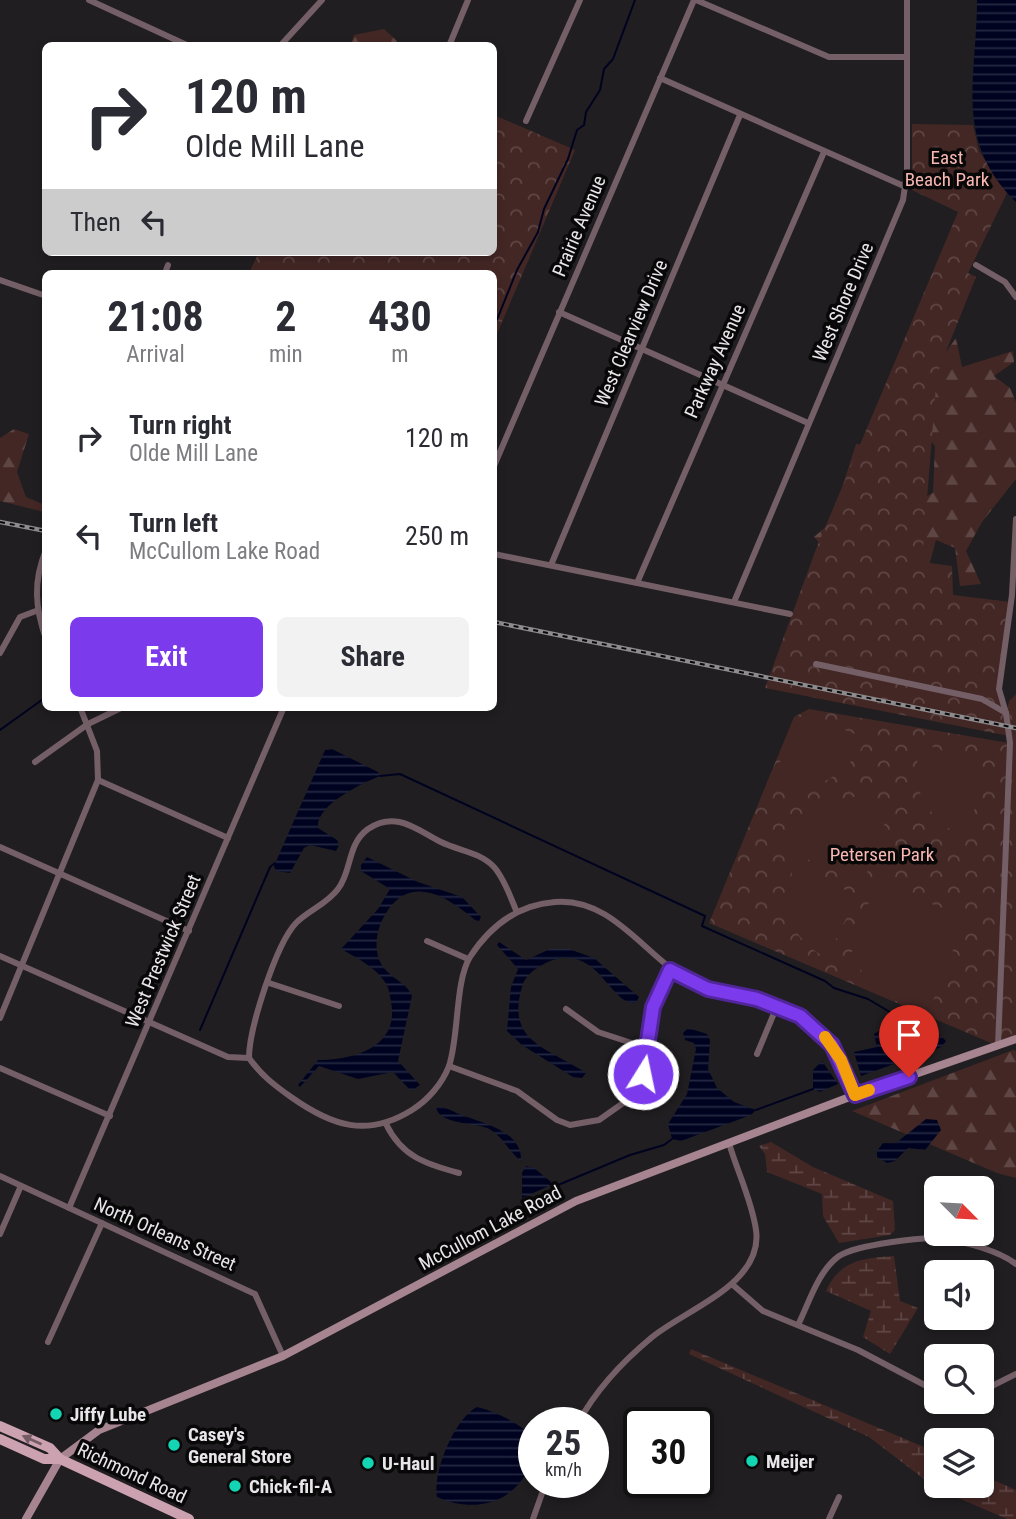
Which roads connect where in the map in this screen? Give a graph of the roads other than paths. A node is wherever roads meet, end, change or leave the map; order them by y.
1 (89, 0) edge
2 (322, 0) edge
3 (468, 0) edge
4 (580, 0) edge
5 (695, 0) edge
6 (907, 0) edge
7 (179, 42) edge
8 (284, 42) edge
9 (451, 42) edge
10 (906, 57) junction
11 (660, 78) junction
12 (740, 115) junction
13 (526, 121) dead end
14 (824, 152) junction
15 (906, 187) junction
16 (169, 265) dead end
17 (976, 265) dead end
18 (166, 270) edge
19 (0, 280) edge
20 (42, 295) edge
21 (1016, 297) edge
22 (559, 312) junction
23 (641, 347) junction
24 (722, 383) junction
25 (808, 423) junction
26 (497, 459) edge
27 (1016, 519) edge
28 (497, 555) edge
29 (551, 565) junction
30 (42, 566) edge
31 (637, 583) junction
32 (734, 602) junction
33 (36, 611) junction
34 (790, 614) dead end
35 (42, 628) edge
36 (0, 653) edge
37 (816, 664) dead end
38 (82, 711) edge
39 (115, 711) edge
40 (283, 711) edge
41 (1006, 713) junction
42 (88, 724) junction
43 (1013, 743) edge
44 (35, 762) dead end
45 (99, 780) junction
46 (228, 838) junction
47 (0, 847) edge
48 (61, 875) junction
49 (516, 910) junction
50 (189, 931) junction
51 (428, 941) dead end
52 (0, 956) edge
53 (468, 959) junction
54 (22, 966) junction
55 (670, 970) junction
56 (269, 983) junction
57 (339, 1006) dead end
58 (777, 1006) junction
59 (566, 1009) dead end
60 (0, 1018) edge
61 (150, 1022) junction
62 (1016, 1039) edge
63 (998, 1046) junction
64 (648, 1048) junction
65 (757, 1054) dead end
66 (249, 1058) junction
67 (449, 1066) junction
68 (0, 1069) edge
69 (855, 1095) junction
70 (110, 1116) junction
71 (386, 1124) junction
72 (729, 1143) junction
73 (459, 1173) dead end
74 (0, 1176) edge
75 (20, 1188) junction
76 (69, 1208) junction
77 (102, 1223) junction
78 (0, 1234) edge
79 (1016, 1264) edge
80 (733, 1285) junction
81 (798, 1325) junction
82 (48, 1342) dead end
83 (283, 1356) junction
84 (1016, 1374) edge
85 (924, 1385) edge
86 (994, 1385) edge
87 (589, 1407) edge
88 (0, 1426) edge
89 (0, 1439) edge
90 (60, 1459) junction
91 (839, 1497) dead end
92 (541, 1498) edge
93 (534, 1518) edge
94 (26, 1519) edge
95 (189, 1519) edge
96 (829, 1519) edge

1 - 7 street
2 - 8 street
3 - 9 street
4 - 13 street
5 - 10 street
5 - 11 street, Prairie Avenue
6 - 10 street, West Shore Drive
10 - 15 street, West Shore Drive
11 - 12 street
11 - 22 street, Prairie Avenue
12 - 14 street
12 - 23 street, West Clearview Drive
14 - 15 street
14 - 24 street, Parkway Avenue
15 - 25 street, West Shore Drive
16 - 18 street
17 - 21 street
19 - 20 street
22 - 23 street
22 - 26 street, Prairie Avenue
23 - 24 street
23 - 29 street, West Clearview Drive
24 - 25 street
24 - 31 street, Parkway Avenue
25 - 32 street, West Shore Drive
27 - 41 street
28 - 29 street
29 - 31 street
30 - 33 street
31 - 32 street
32 - 34 street
33 - 35 street
33 - 36 street
37 - 41 street
38 - 42 street
39 - 42 street
40 - 46 street, West Prestwick Street
41 - 43 street
42 - 44 street
42 - 45 street
43 - 63 street
45 - 46 street
45 - 48 street
46 - 50 street, West Prestwick Street
47 - 48 street
48 - 50 street
48 - 54 street
49 - 53 street
49 - 55 street
49 - 56 street
50 - 61 street, West Prestwick Street
51 - 53 street
52 - 54 street
53 - 67 street
54 - 60 street
54 - 61 street
55 - 58 street
55 - 64 street
56 - 57 street
56 - 66 street
58 - 65 street
58 - 69 street
59 - 64 street
61 - 66 street
61 - 70 street, West Prestwick Street
62 - 63 street, McCullom Lake Road
63 - 69 street, McCullom Lake Road
64 - 67 street
66 - 71 street
67 - 71 street
68 - 70 street
69 - 72 street, McCullom Lake Road
70 - 76 street, West Prestwick Street
71 - 73 street
72 - 80 street
72 - 83 street, McCullom Lake Road
74 - 75 street, North Orleans Street
75 - 76 street, North Orleans Street
75 - 78 street
76 - 77 street, North Orleans Street
77 - 82 street
77 - 83 street, North Orleans Street
79 - 81 street
80 - 81 street
80 - 87 street
81 - 85 street
83 - 90 street, McCullom Lake Road
84 - 86 street
90 -> 88 main road, Richmond Road
89 - 90 main road, Richmond Road
90 - 94 street, McCullom Lake Road
90 - 95 main road, Richmond Road
91 - 96 street
92 - 93 street

